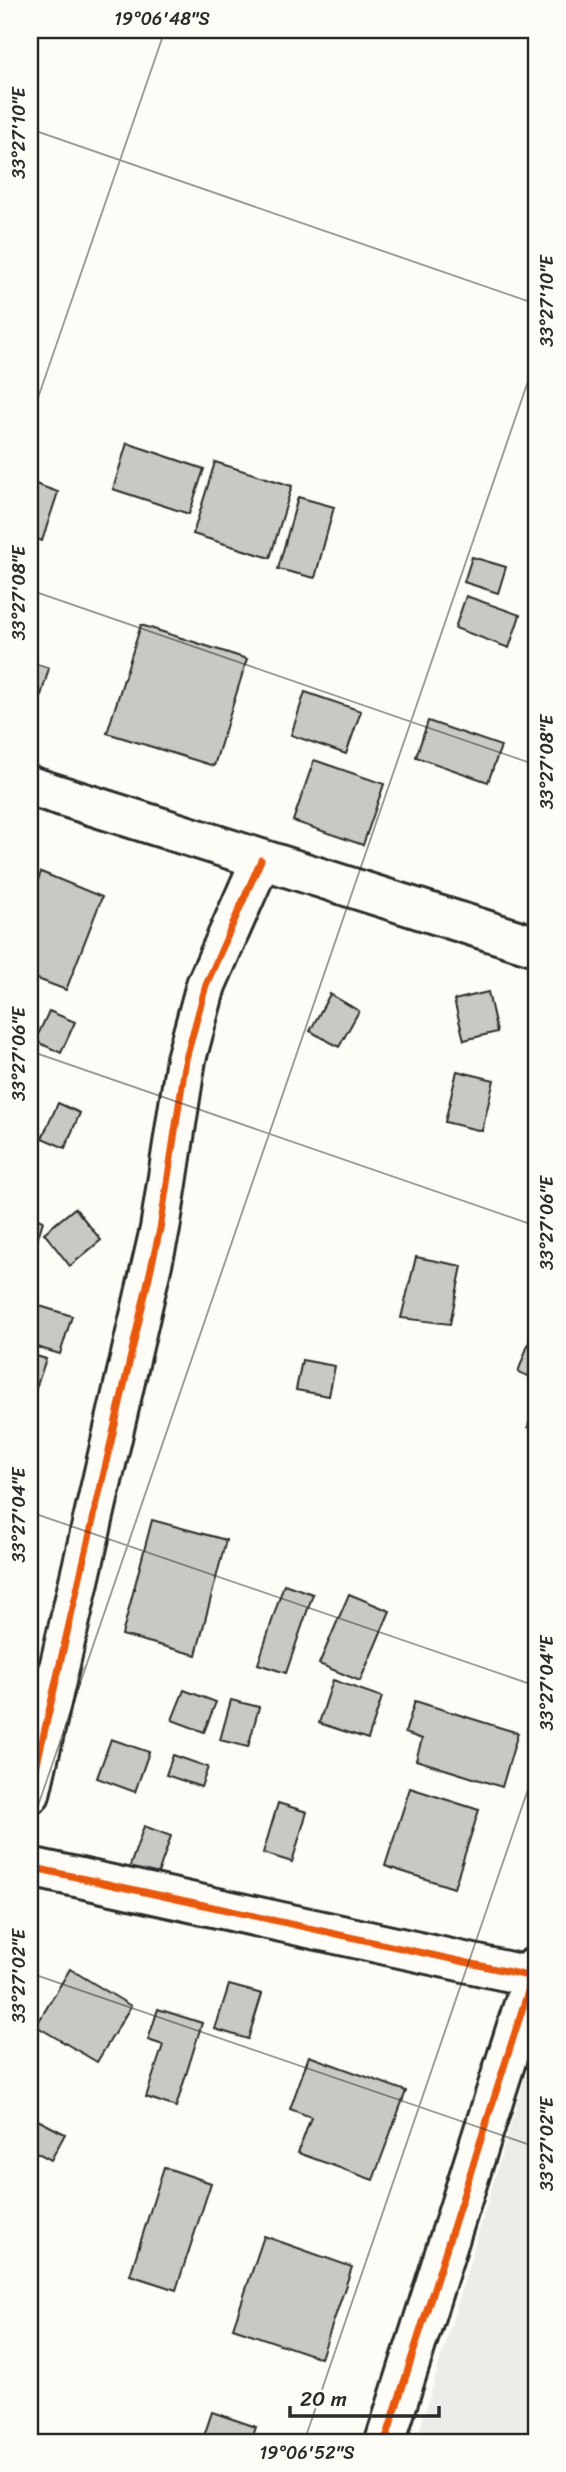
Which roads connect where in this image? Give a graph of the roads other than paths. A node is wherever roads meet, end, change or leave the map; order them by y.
1 (30, 786) edge
2 (261, 860) junction
3 (536, 946) edge
4 (30, 1794) edge
5 (30, 1867) edge
6 (535, 1972) edge
7 (385, 2442) edge

1 - 2 street
2 - 3 street
2 - 4 street
5 - 6 street
6 - 7 street

